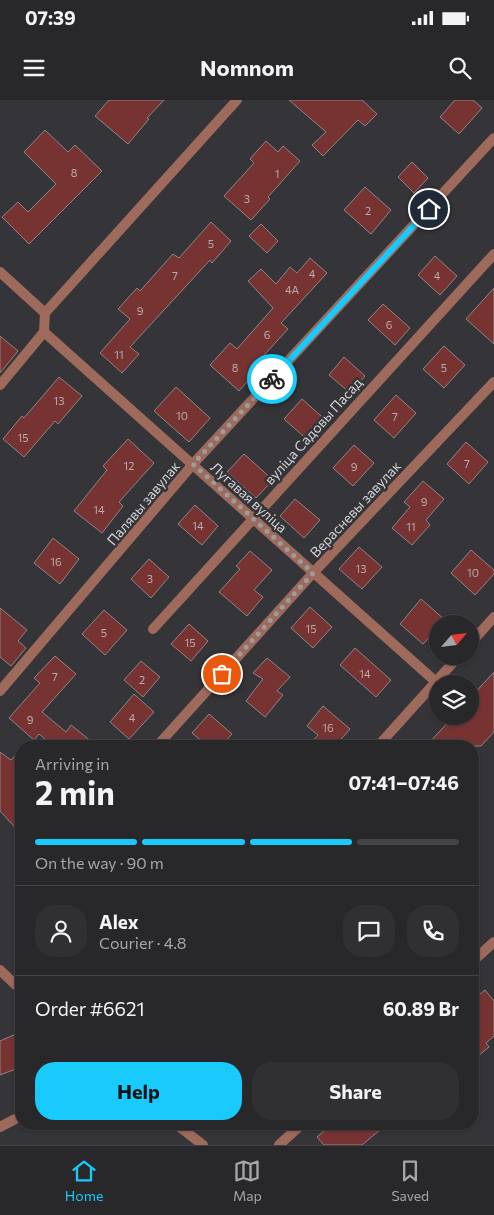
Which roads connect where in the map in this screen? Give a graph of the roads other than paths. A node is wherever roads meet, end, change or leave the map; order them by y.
1 (237, 100) edge
2 (494, 138) edge
3 (494, 254) edge
4 (0, 272) edge
5 (45, 313) junction
6 (44, 332) junction
7 (494, 382) edge
8 (0, 384) edge
9 (193, 464) junction
10 (252, 518) junction
11 (313, 573) junction
12 (494, 617) edge
13 (153, 629) dead end
14 (479, 634) edge
15 (451, 665) edge
16 (442, 675) edge
17 (429, 676) edge
18 (429, 690) edge
19 (0, 691) edge
20 (162, 740) edge
21 (383, 740) edge
22 (494, 942) edge
23 (479, 956) edge
24 (0, 970) edge
25 (15, 984) edge
26 (15, 1119) edge
27 (0, 1127) edge
28 (184, 1130) edge
29 (295, 1130) edge
30 (203, 1145) edge
31 (279, 1145) edge

1 - 5 street
2 - 9 street, Палявы завулак
3 - 10 street, вуліца Садовы Пасад
4 - 5 street
5 - 6 street
6 - 8 street
6 - 9 street, Лугавая вуліца
7 - 11 street, Верасневы завулак
9 - 10 street, Лугавая вуліца
9 - 19 street, Палявы завулак
10 - 11 street, Лугавая вуліца
10 - 13 street, вуліца Садовы Пасад
11 - 17 street, Лугавая вуліца
11 - 20 street, Верасневы завулак
12 - 14 street
15 - 16 street
18 - 21 street
22 - 23 street
24 - 25 street
26 - 27 street
28 - 30 street
29 - 31 street

